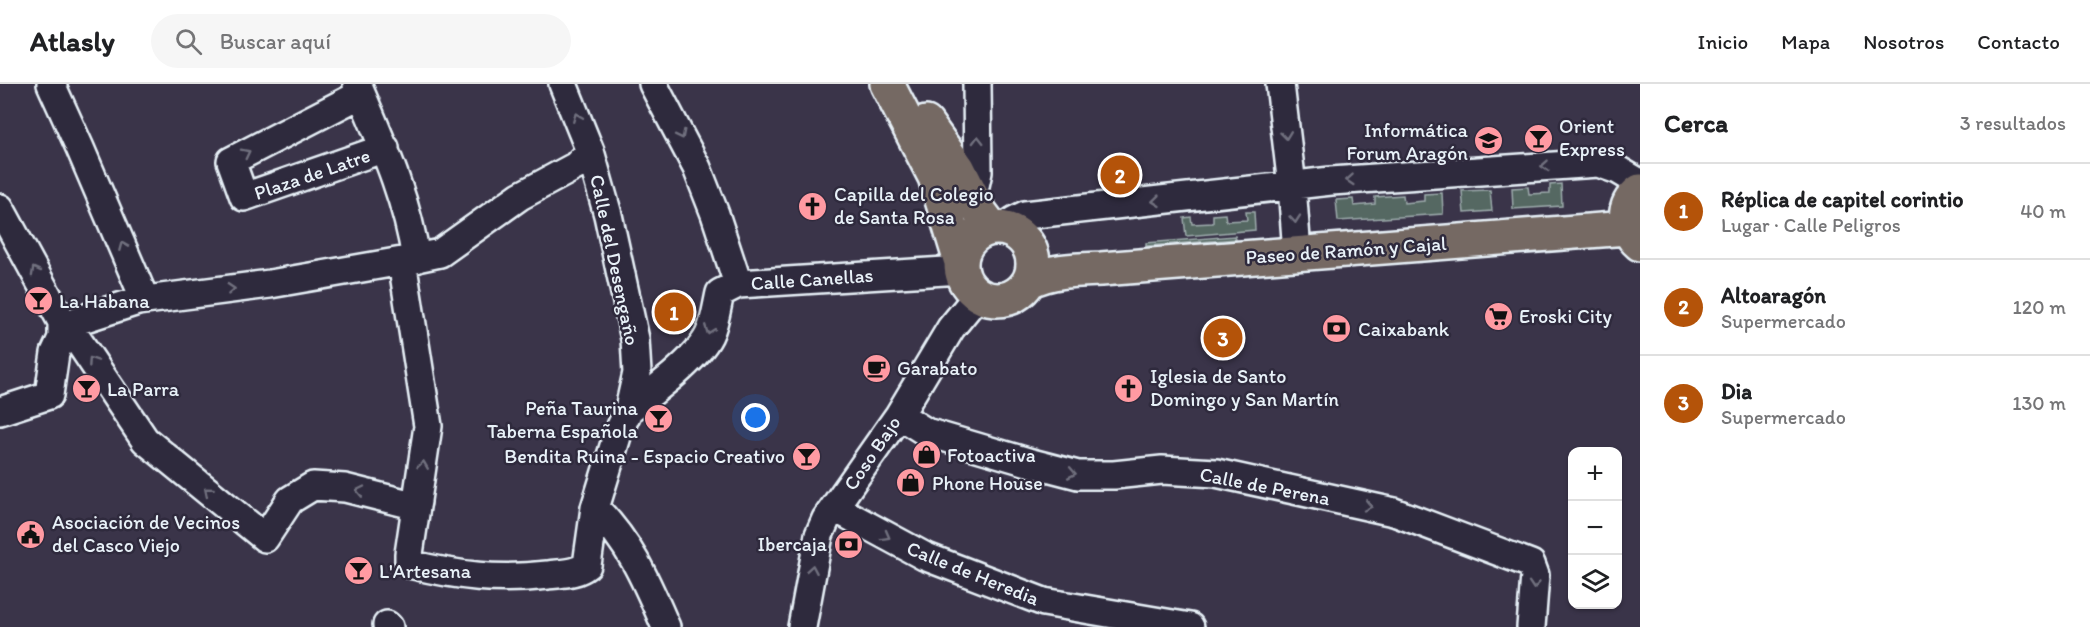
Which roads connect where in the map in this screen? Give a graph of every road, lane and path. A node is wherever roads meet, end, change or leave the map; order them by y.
1 (51, 84) edge
2 (563, 84) edge
3 (653, 84) edge
4 (888, 84) edge
5 (895, 84) edge
6 (976, 84) edge
7 (1280, 84) edge
8 (359, 89) edge
9 (385, 148) junction
10 (590, 151) junction
11 (1640, 183) edge
12 (1292, 186) junction
13 (1640, 191) edge
14 (973, 195) junction
15 (0, 208) edge
16 (998, 228) junction
17 (1634, 236) edge
18 (1297, 253) junction
19 (409, 260) junction
20 (1031, 270) junction
21 (966, 274) junction
22 (738, 284) junction
23 (145, 300) junction
24 (629, 409) junction
25 (0, 411) edge
26 (899, 415) junction
27 (417, 502) junction
28 (595, 508) junction
29 (835, 508) junction
30 (1063, 616) edge
31 (666, 627) edge
32 (802, 627) edge
33 (1190, 627) edge
34 (1531, 627) edge

23 -> 1 street
10 -> 2 street, Calle del Desengaño
3 -> 22 street, Calle Canellas
4 - 21 main road
5 - 14 main road
14 -> 6 street
7 -> 12 street
8 - 9 street
9 -> 8 street, Plaza de Latre
9 - 19 street
10 - 19 street
10 - 24 street, Calle del Desengaño
11 -> 12 street
12 -> 16 street
12 -> 18 street
13 - 17 main road
14 - 16 main road
25 -> 15 street
16 - 20 main road
16 - 21 main road
17 - 18 main road, Paseo de Ramón y Cajal
18 - 20 main road, Paseo de Ramón y Cajal
23 -> 19 street
27 -> 19 street
20 - 21 main road
21 - 22 street, Calle Canellas
21 - 26 street, Coso Bajo
22 -> 24 street
27 -> 23 street
24 - 28 street, Calle del Desengaño
26 - 29 street, Coso Bajo
26 -> 34 street, Calle de Perena
27 - 28 street, Calle del Desengaño
28 - 31 street
29 -> 30 street, Calle de Heredia
32 -> 29 street, Coso Bajo
30 - 33 street, Calle de Heredia

